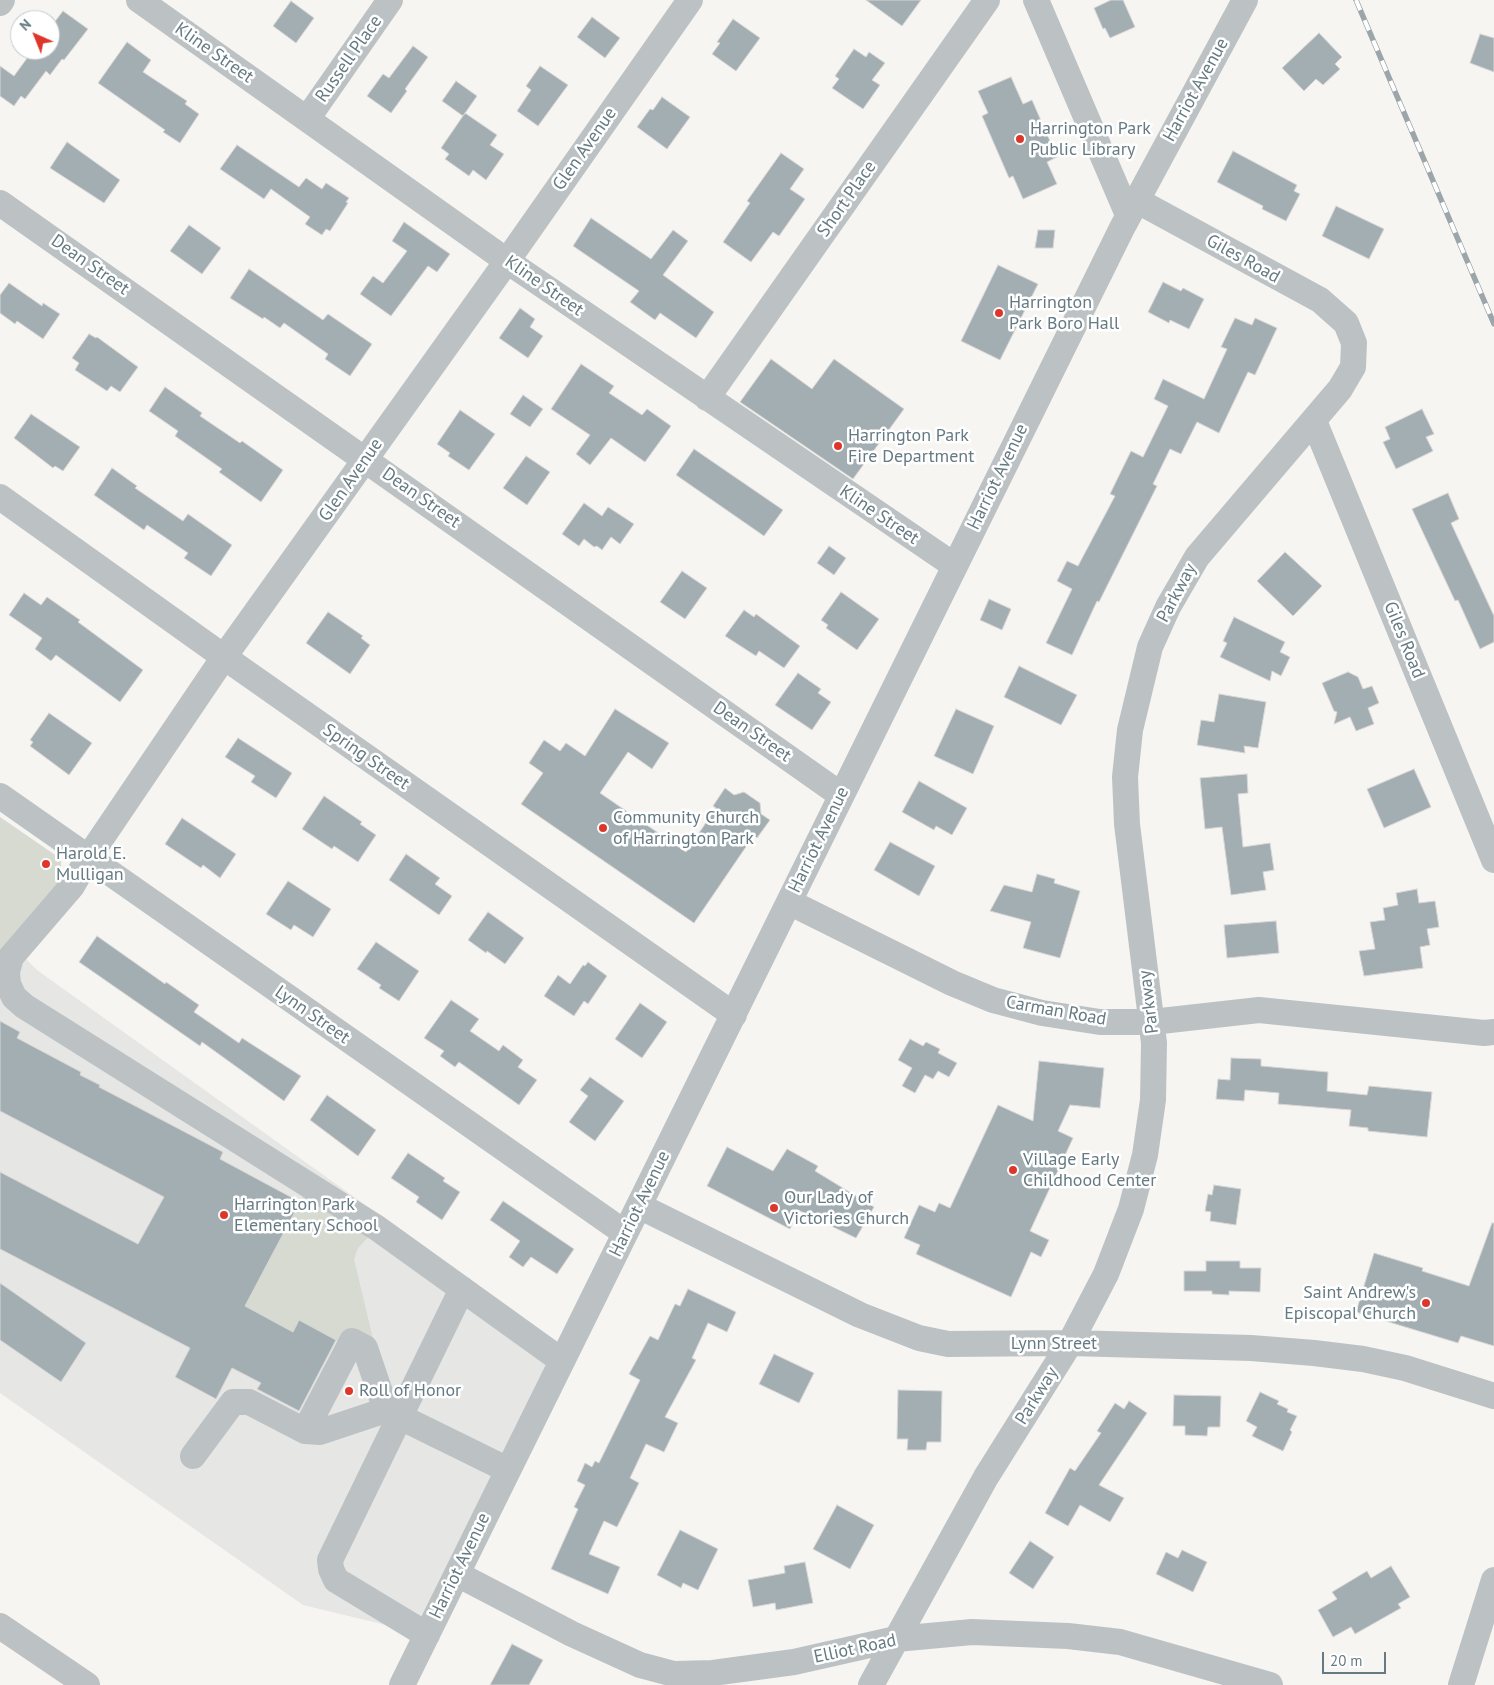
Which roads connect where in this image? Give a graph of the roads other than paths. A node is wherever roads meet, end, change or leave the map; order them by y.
1 (139, 0) edge
2 (390, 0) edge
3 (690, 0) edge
4 (987, 0) edge
5 (1036, 0) edge
6 (1245, 0) edge
7 (307, 119) junction
8 (0, 203) edge
9 (1132, 208) junction
10 (507, 261) junction
11 (1346, 323) joint
12 (707, 398) junction
13 (1314, 420) junction
14 (366, 459) junction
15 (0, 497) edge
16 (955, 566) junction
17 (224, 658) junction
18 (841, 795) junction
19 (0, 796) edge
20 (88, 858) junction
21 (1494, 860) edge
22 (789, 902) junction
23 (4, 984) edge
24 (734, 1015) junction
25 (1152, 1022) junction
26 (1494, 1032) edge
27 (639, 1206) junction
28 (625, 1233) junction
29 (462, 1289) junction
30 (1070, 1343) junction
31 (562, 1361) junction
32 (1494, 1396) edge
33 (393, 1413) junction
34 (305, 1431) junction
35 (193, 1456) dead end
36 (508, 1470) junction
37 (457, 1574) junction
38 (1494, 1580) edge
39 (0, 1626) edge
40 (426, 1635) junction
41 (896, 1639) junction
42 (87, 1685) edge
43 (402, 1685) edge
44 (871, 1685) edge
45 (1270, 1685) edge
46 (1461, 1685) edge

1 - 7 street, Kline Street
2 - 7 street, Russell Place
3 - 10 street, Glen Avenue
4 - 12 street, Short Place
5 - 9 street
6 - 9 street, Harriot Avenue
7 - 10 street, Kline Street
8 - 14 street, Dean Street
9 - 11 street, Giles Road
9 - 16 street, Harriot Avenue
10 - 12 street, Kline Street
10 - 14 street, Glen Avenue
11 - 13 street, Parkway
12 - 16 street, Kline Street
13 - 21 street, Giles Road
13 - 25 street, Parkway
14 - 17 street, Glen Avenue
14 - 18 street, Dean Street
15 - 17 street, Spring Street
16 - 18 street, Harriot Avenue
17 - 20 street, Glen Avenue
17 - 24 street, Spring Street
18 - 22 street, Harriot Avenue
19 - 20 street, Lynn Street
20 - 23 street, Glen Avenue
20 - 28 street, Lynn Street
22 - 24 street, Harriot Avenue
22 - 25 street, Carman Road
23 - 29 street
24 - 27 street, Harriot Avenue
25 - 26 street, Carman Road
25 - 30 street, Parkway
27 - 28 street, Harriot Avenue
27 - 30 street, Lynn Street
28 - 31 street, Harriot Avenue
29 - 31 street
29 - 33 street
30 - 32 street, Lynn Street
30 - 41 street, Parkway
31 - 36 street, Harriot Avenue
33 - 34 street
33 - 34 street
33 - 36 street
33 - 40 street
34 - 35 street
36 - 37 street, Harriot Avenue
37 - 40 street, Harriot Avenue
37 - 41 street, Elliot Road
38 - 46 street
39 - 42 street
40 - 43 street, Harriot Avenue
41 - 44 street, Parkway
41 - 45 street, Elliot Road

